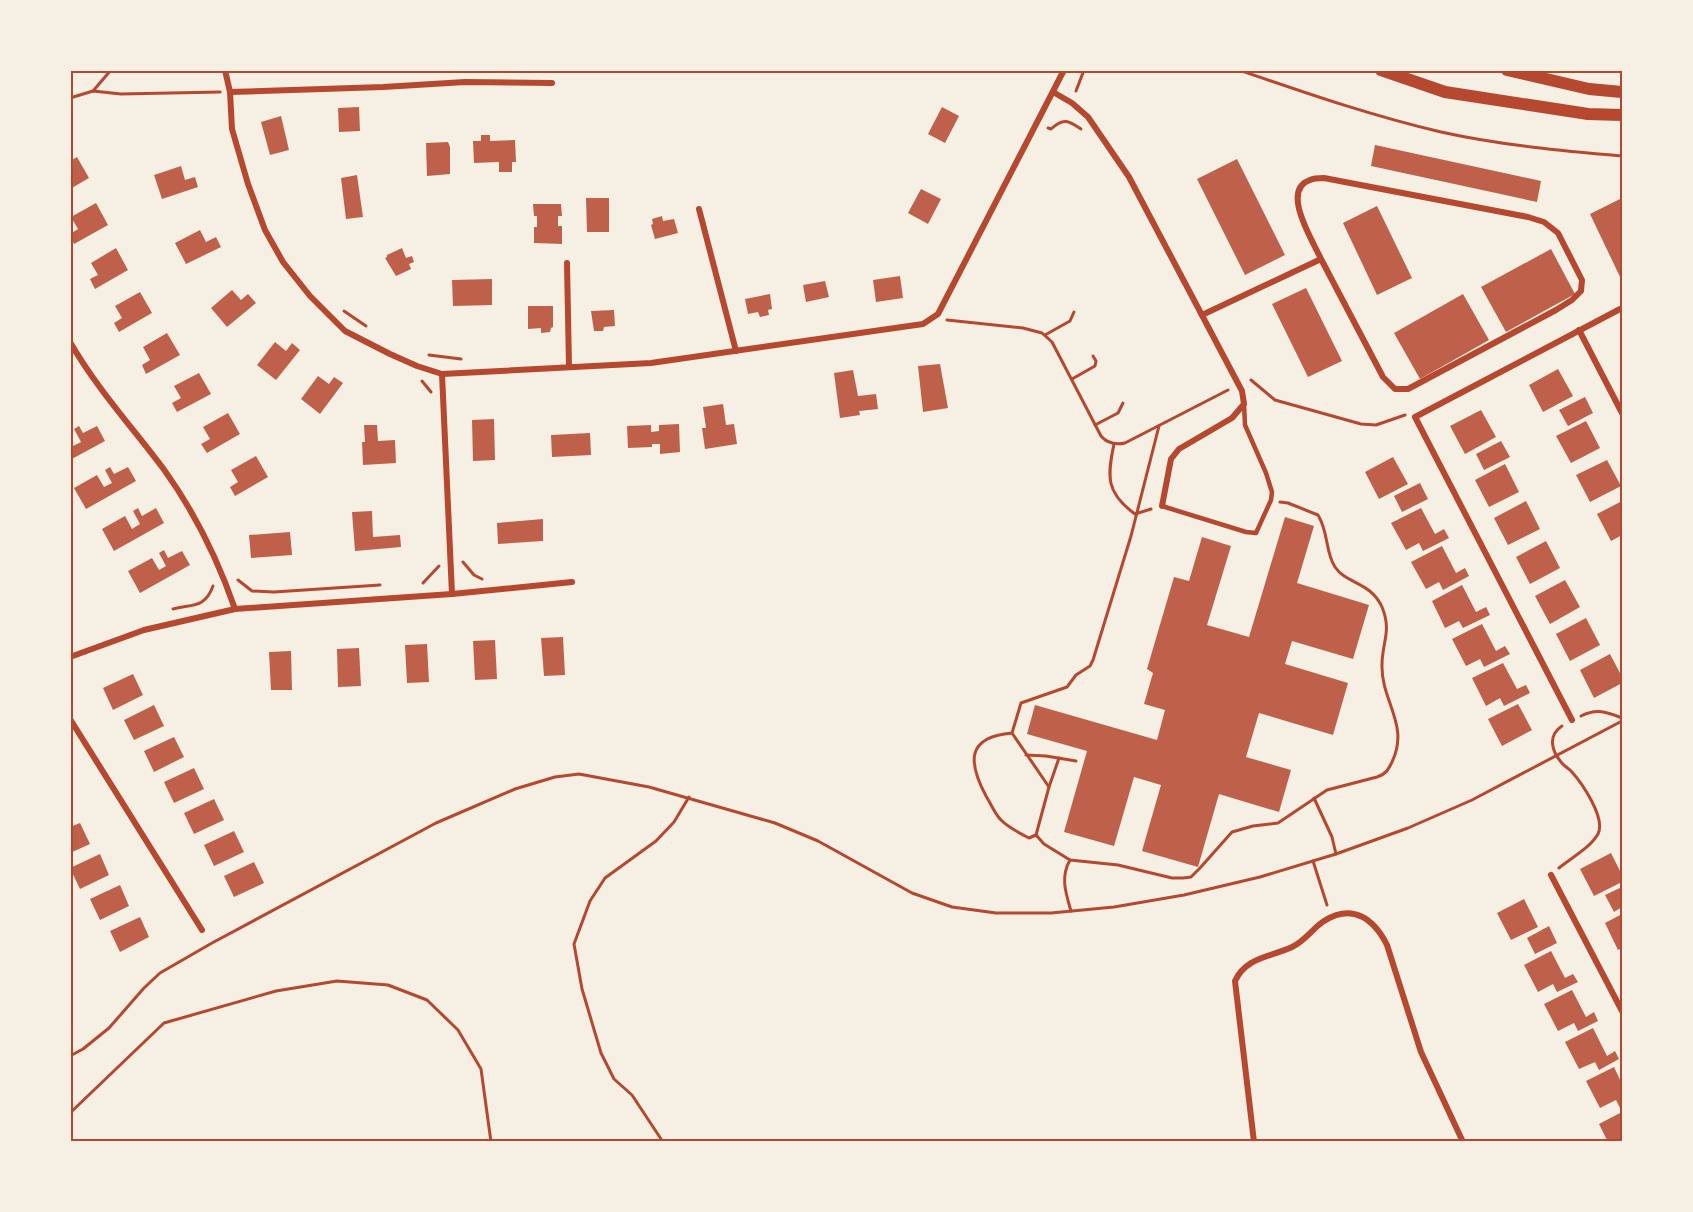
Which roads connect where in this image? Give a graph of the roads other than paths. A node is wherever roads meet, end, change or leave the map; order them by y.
1 (225, 70) edge
2 (1381, 70) edge
3 (1507, 70) edge
4 (1061, 72) edge
5 (552, 83) dead end
6 (230, 92) junction
7 (1053, 92) junction
8 (1623, 92) edge
9 (1623, 115) edge
10 (699, 209) dead end
11 (1321, 259) junction
12 (567, 263) dead end
13 (1623, 308) edge
14 (1202, 315) junction
15 (1579, 330) junction
16 (70, 342) edge
17 (736, 351) junction
18 (569, 367) junction
19 (442, 374) junction
20 (1244, 404) junction
21 (1623, 413) edge
22 (1162, 506) joint
23 (572, 582) dead end
24 (452, 594) junction
25 (235, 609) junction
26 (70, 657) edge
27 (70, 719) edge
28 (1572, 720) road end
29 (1551, 875) road end
30 (202, 930) dead end
31 (1623, 1011) edge
32 (1254, 1142) edge
33 (1463, 1142) edge

1 - 6 street
2 - 9 main road
3 - 8 main road
4 - 7 street
5 - 6 street
6 - 19 street
7 - 14 street
7 - 17 street
10 - 17 street
11 - 11 street
11 - 14 street
12 - 18 street
13 - 15 street
14 - 20 street
15 - 21 street
15 - 28 street
16 - 25 street
17 - 18 street
18 - 19 street
19 - 24 street
20 - 22 street
20 - 22 lane
23 - 24 street
24 - 25 street
25 - 26 street
27 - 30 street
29 - 31 street
32 - 33 street

